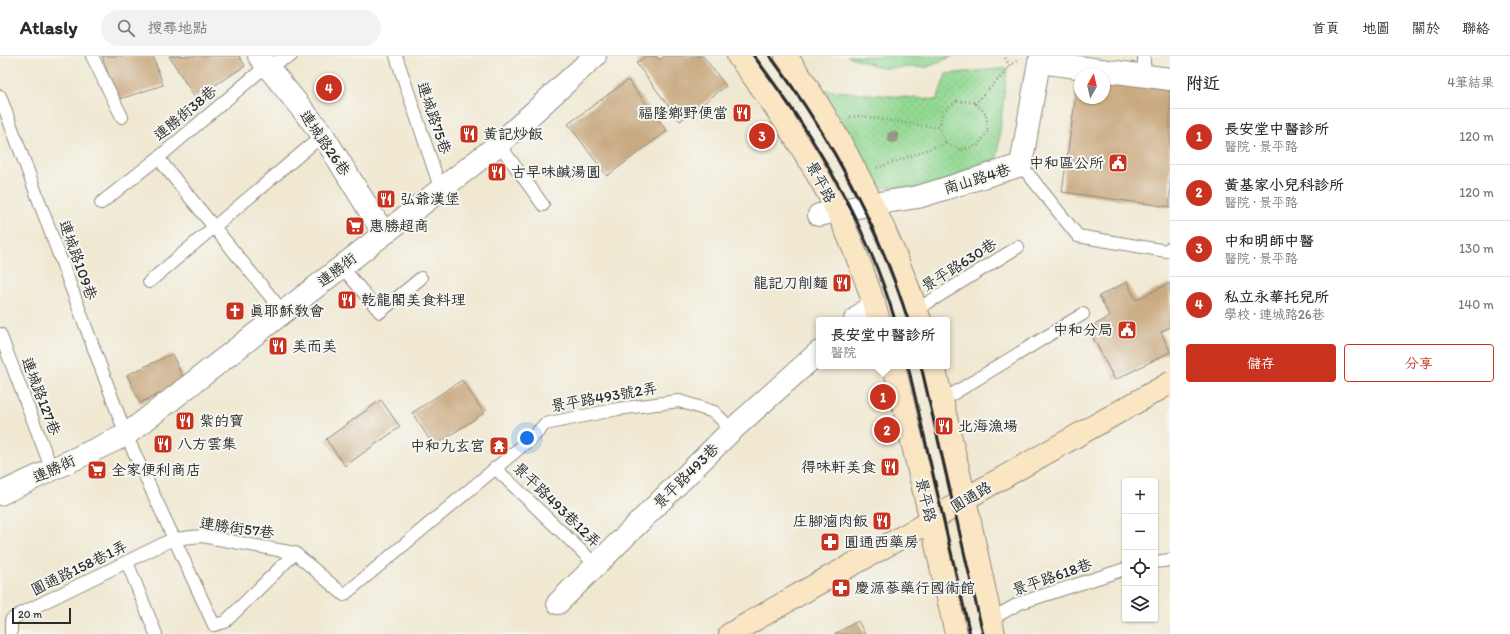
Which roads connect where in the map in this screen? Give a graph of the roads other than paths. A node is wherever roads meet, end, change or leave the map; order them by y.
1 (92, 56) edge
2 (290, 56) edge
3 (396, 56) edge
4 (595, 56) edge
5 (738, 56) edge
6 (786, 56) edge
7 (263, 61) edge
8 (1144, 66) edge
9 (1170, 79) edge
10 (0, 96) edge
11 (122, 118) dead end
12 (323, 135) junction
13 (499, 144) junction
14 (158, 158) junction
15 (1020, 165) junction
16 (441, 190) junction
17 (101, 203) dead end
18 (872, 204) junction
19 (543, 205) dead end
20 (828, 213) junction
21 (215, 227) junction
22 (384, 234) junction
23 (1018, 247) dead end
24 (1170, 248) edge
25 (342, 266) junction
26 (421, 278) dead end
27 (149, 282) dead end
28 (283, 312) junction
29 (877, 312) edge
30 (1083, 314) dead end
31 (918, 315) edge
32 (863, 317) edge
33 (0, 334) edge
34 (816, 355) edge
35 (895, 369) edge
36 (935, 369) edge
37 (1170, 383) edge
38 (943, 400) junction
39 (732, 430) junction
40 (126, 435) junction
41 (495, 468) junction
42 (52, 470) junction
43 (0, 494) edge
44 (965, 500) junction
45 (931, 521) junction
46 (174, 539) junction
47 (295, 553) junction
48 (1170, 560) edge
49 (127, 562) junction
50 (1158, 562) edge
51 (596, 565) junction
52 (1122, 570) edge
53 (558, 603) dead end
54 (993, 626) edge
55 (216, 630) edge
56 (11, 634) edge
57 (156, 634) edge
58 (730, 634) edge
59 (956, 634) edge

1 - 11 lane
2 - 7 lane, 連勝街38巷
3 - 16 lane, 連城路75巷
4 - 13 street, 連勝街
5 - 20 main road, 景平路
6 - 18 main road
7 - 12 street, 連城路26巷
7 - 14 lane, 連勝街38巷
8 - 9 street, 南山路4巷
8 - 15 street, 南山路4巷
10 - 40 lane, 連城路109巷
12 - 21 lane
12 - 22 street, 連城路26巷
13 - 16 street, 連勝街
13 - 19 lane
14 - 17 lane
14 - 21 lane, 連勝街38巷
15 - 18 street, 南山路4巷
15 - 24 lane
16 - 22 street, 連勝街
18 - 20 street, 南山路4巷
18 - 31 main road
20 - 29 main road, 景平路
21 - 27 lane
21 - 28 lane, 連勝街38巷
22 - 25 street, 連勝街
23 - 31 lane, 景平路630巷
25 - 26 lane
25 - 28 street, 連勝街
28 - 40 street, 連勝街
29 - 32 street
30 - 38 lane
33 - 42 lane, 連城路127巷
34 - 39 street, 景平路493巷
35 - 45 main road, 景平路
36 - 38 main road
37 - 44 main road, 圓通路
38 - 44 main road
39 - 41 lane, 景平路493號2弄
39 - 51 street, 景平路493巷
40 - 42 street, 連勝街
40 - 46 lane
41 - 47 lane, 景平路493號2弄
41 - 51 lane, 景平路493巷12弄
42 - 43 street, 連勝街
44 - 45 main road, 圓通路
44 - 54 main road
45 - 58 main road, 圓通路
45 - 59 main road, 景平路
46 - 47 lane, 連勝街57巷
46 - 49 lane, 圓通路158巷1弄
46 - 55 lane
47 - 55 lane
48 - 50 lane
49 - 56 lane, 圓通路158巷1弄
49 - 57 lane
51 - 53 street, 景平路493巷
52 - 54 lane, 景平路618巷

